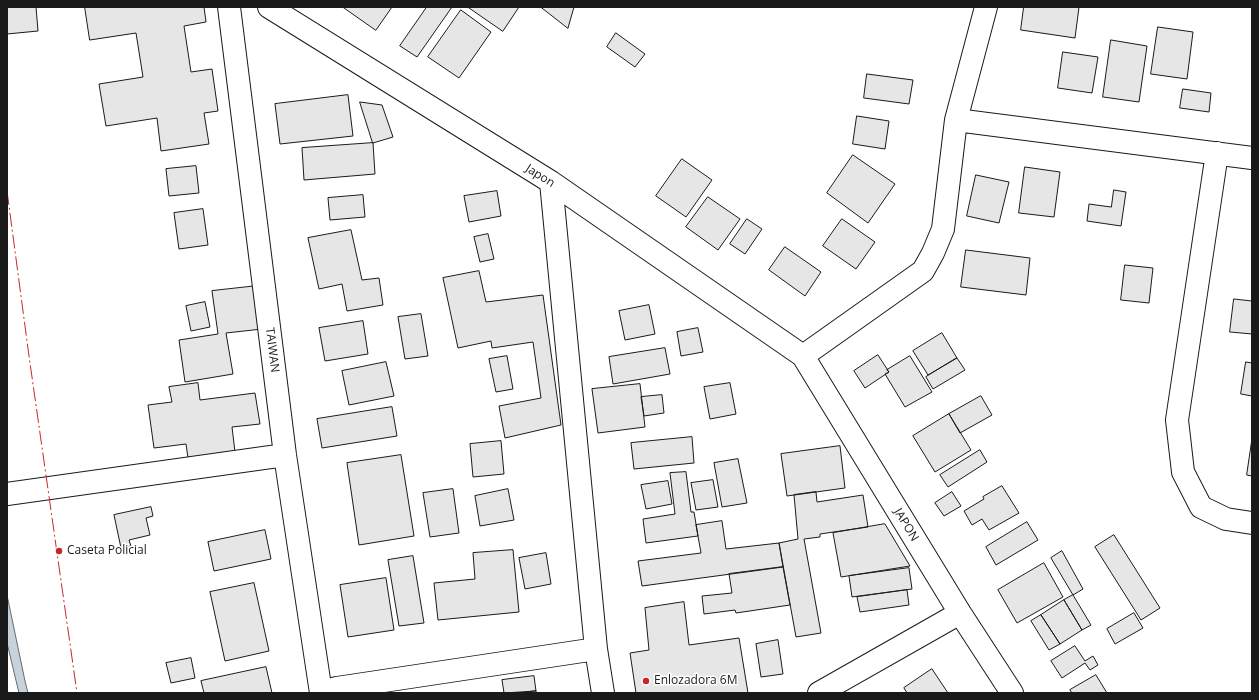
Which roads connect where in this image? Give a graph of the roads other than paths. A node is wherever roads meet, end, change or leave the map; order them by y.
1 (229, 7) edge
2 (269, 7) edge
3 (986, 7) edge
4 (956, 120) junction
5 (1218, 153) junction
6 (1252, 158) edge
7 (551, 182) junction
8 (803, 356) junction
9 (285, 455) junction
10 (7, 494) edge
11 (1252, 523) edge
12 (960, 613) junction
13 (596, 649) junction
14 (321, 692) edge
15 (603, 693) edge
16 (819, 693) edge
17 (1012, 693) edge

1 - 9 street, TAIWAN
2 - 7 street, Japon
3 - 4 street
4 - 5 street
4 - 8 street
5 - 6 street
5 - 11 street
7 - 8 street, Japon
7 - 13 street
8 - 12 street, JAPON
9 - 10 street
9 - 14 street, TAIWAN
12 - 16 street
12 - 17 street, JAPON
13 - 14 street
13 - 15 street

